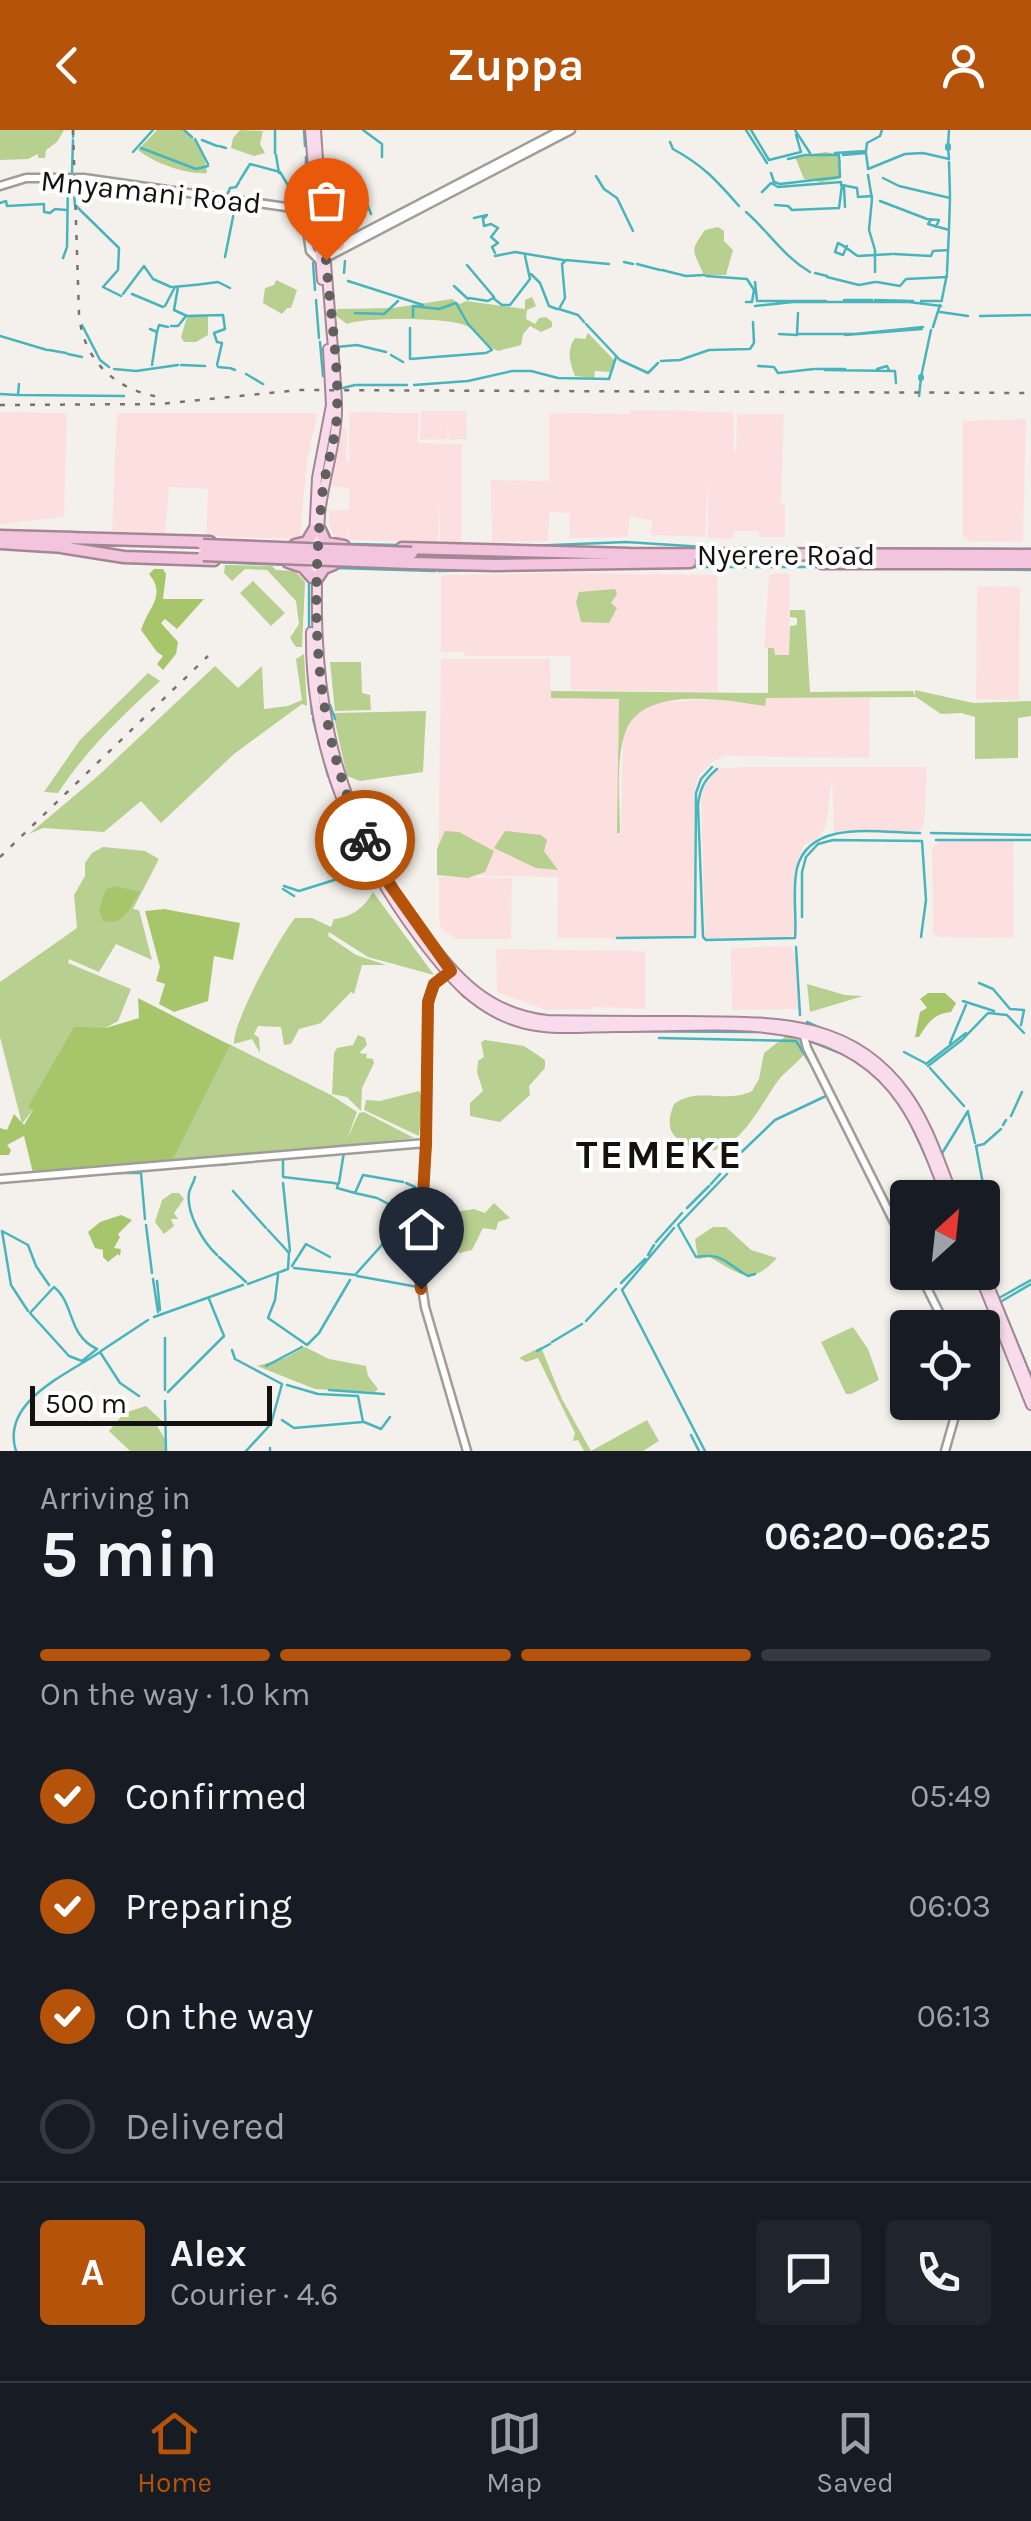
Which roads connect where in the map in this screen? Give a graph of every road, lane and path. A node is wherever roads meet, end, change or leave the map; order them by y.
1 (313, 130) edge
2 (561, 130) edge
3 (571, 130) edge
4 (0, 186) edge
5 (324, 238) junction
6 (340, 246) junction
7 (321, 258) junction
8 (316, 530) junction
9 (0, 539) edge
10 (65, 542) junction
11 (296, 544) junction
12 (316, 545) junction
13 (344, 546) junction
14 (1031, 555) edge
15 (544, 558) junction
16 (288, 562) junction
17 (315, 563) junction
18 (1031, 563) edge
19 (334, 564) junction
20 (315, 577) junction
21 (449, 972) junction
22 (804, 1029) junction
23 (426, 1143) junction
24 (0, 1179) edge
25 (944, 1180) edge
26 (890, 1214) edge
27 (987, 1290) edge
28 (988, 1290) edge
29 (1031, 1388) edge
30 (1031, 1404) edge
31 (953, 1420) edge
32 (467, 1451) edge
33 (945, 1451) edge

1 - 5 main road
1 - 7 main road
2 - 6 street
3 - 7 street
4 - 7 street, Mnyamani Road
5 - 6 main road
5 - 7 main road
6 - 7 street
7 - 8 main road
8 - 11 highway
8 - 12 main road
8 - 13 highway
9 - 10 highway
10 - 11 highway
10 - 15 highway, bridge
10 - 16 highway
11 - 12 highway
12 - 13 highway
12 - 17 main road
13 - 15 highway
14 - 15 highway, Nyerere Road
15 - 18 highway, Nyerere Road
15 - 19 highway
16 - 17 highway
16 - 20 highway
17 - 19 highway
17 - 20 main road
19 - 20 highway
20 - 21 main road
21 - 22 main road
21 - 23 street
22 - 25 main road
22 - 26 street
23 - 24 street
23 - 32 street
27 - 30 main road
28 - 29 main road
31 - 33 street

